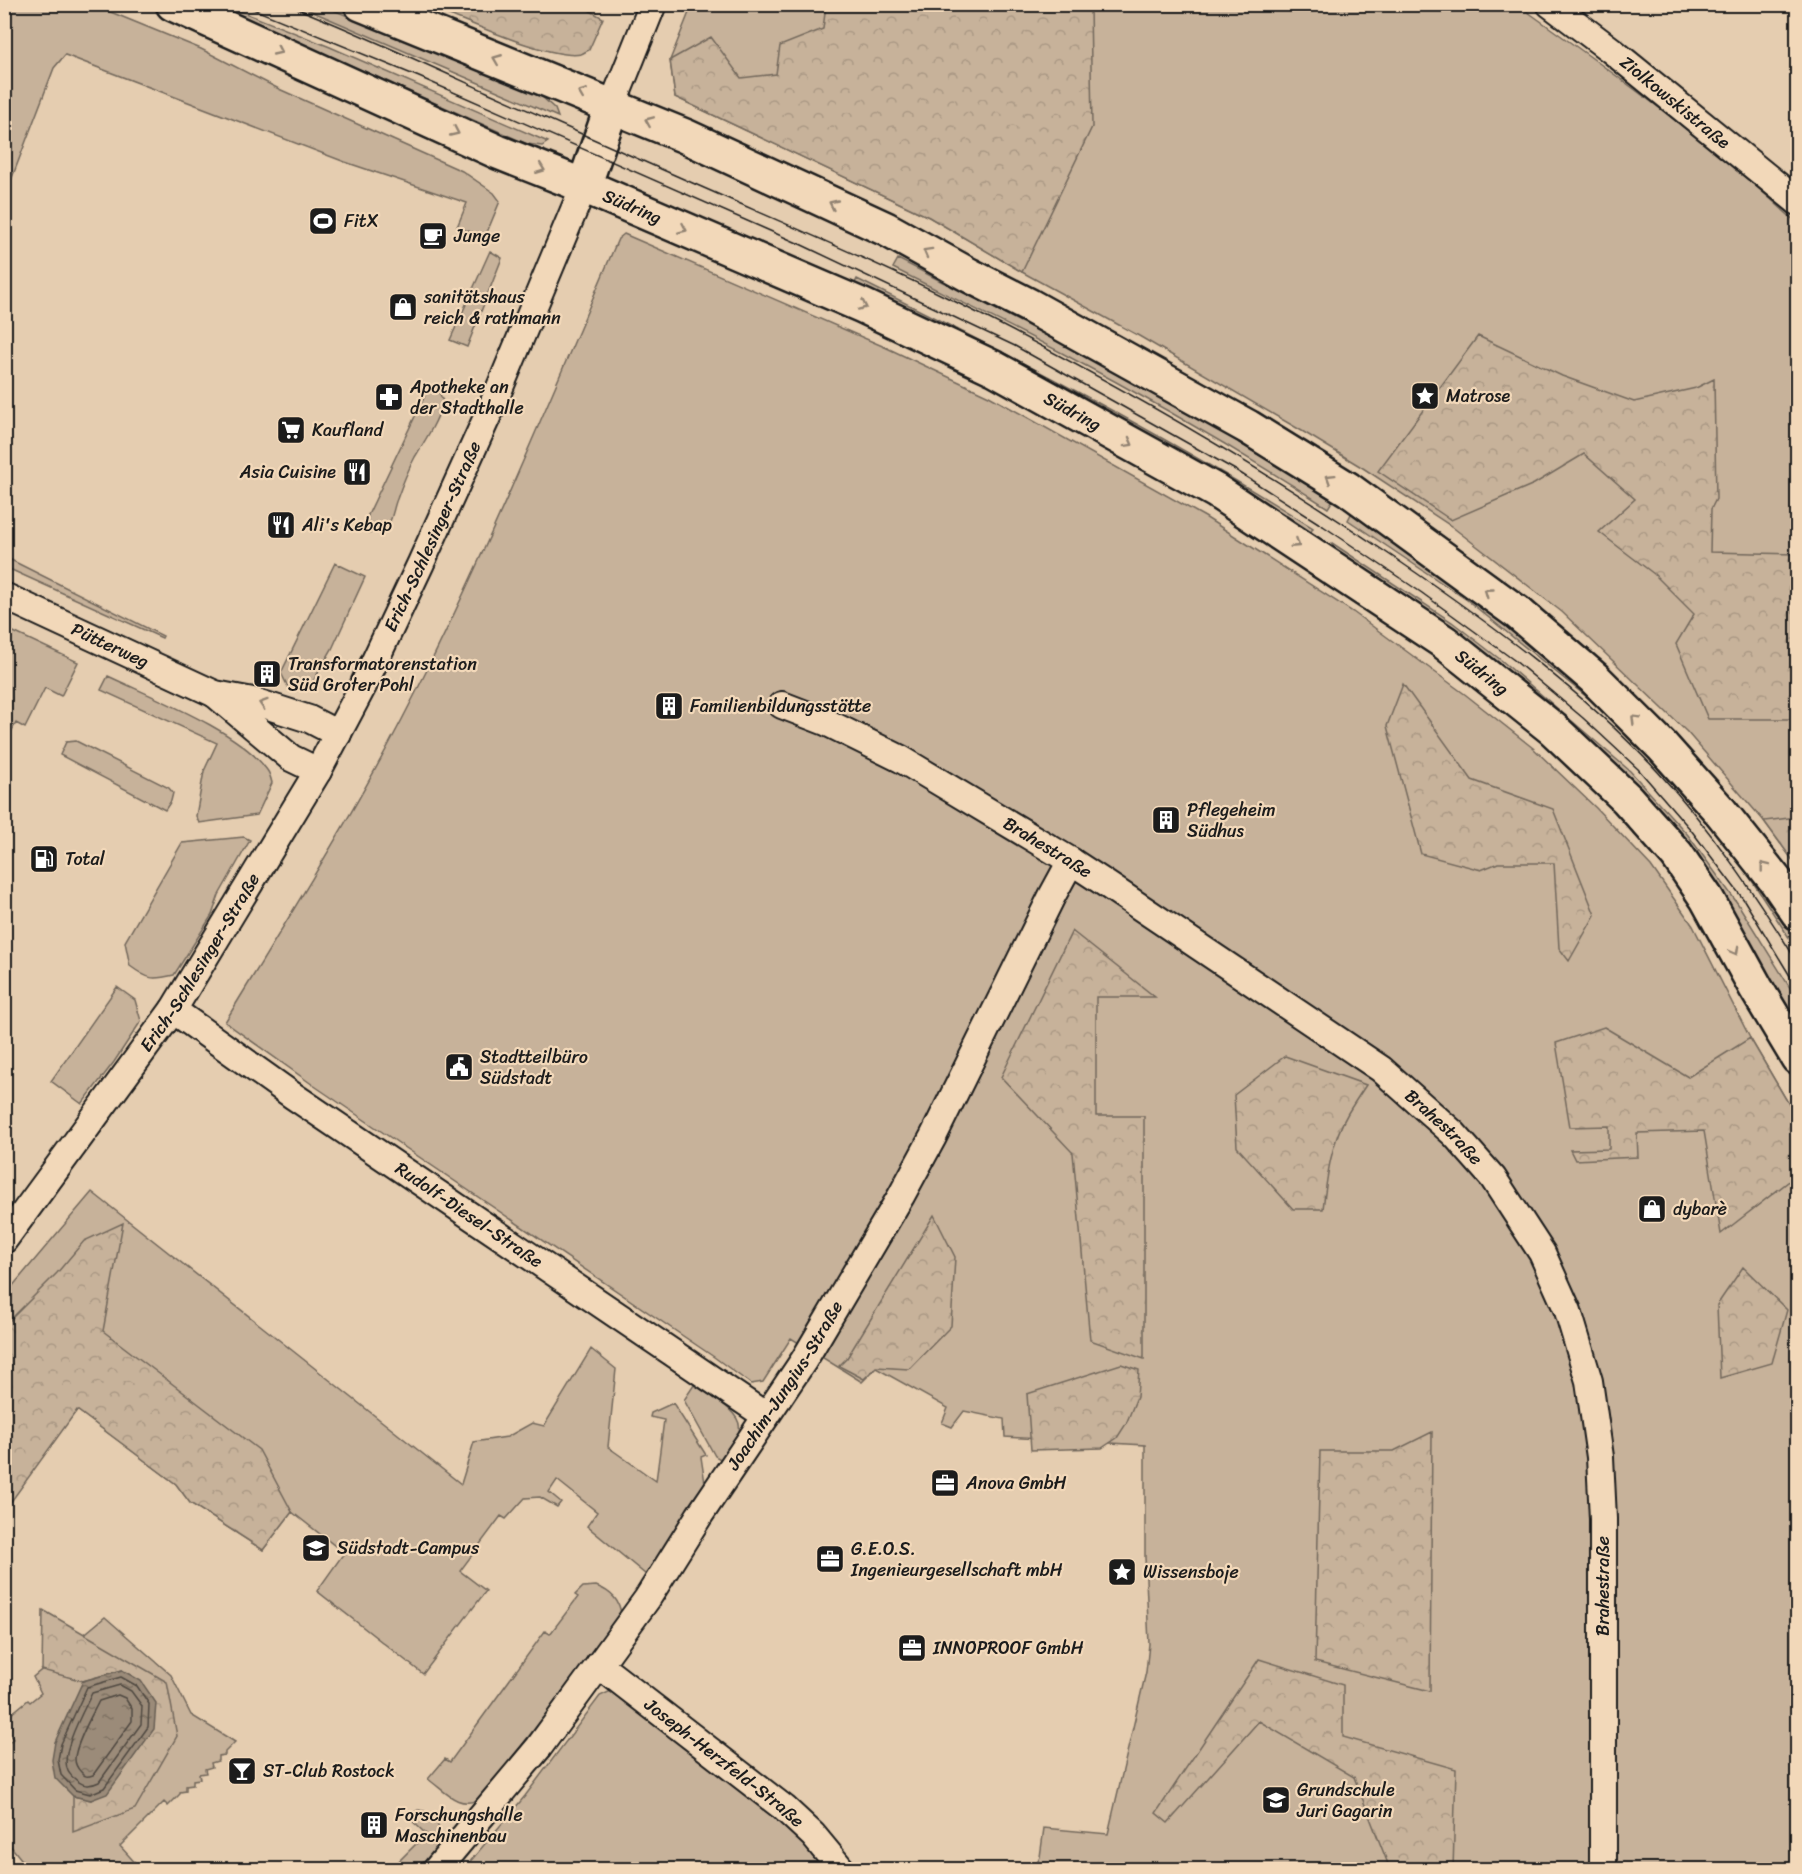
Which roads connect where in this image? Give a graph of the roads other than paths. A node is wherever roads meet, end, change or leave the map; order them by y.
1 (173, 4) edge
2 (361, 4) edge
3 (653, 4) edge
4 (1550, 4) edge
5 (612, 106) junction
6 (584, 186) junction
7 (1797, 202) edge
8 (4, 597) edge
9 (215, 694) junction
10 (782, 705) dead end
11 (338, 734) junction
12 (318, 771) junction
13 (1071, 861) junction
14 (1797, 913) edge
15 (173, 1010) junction
16 (1797, 1058) edge
17 (4, 1240) edge
18 (766, 1416) junction
19 (599, 1665) junction
20 (436, 1869) edge
21 (842, 1869) edge
22 (1603, 1869) edge

1 -> 6 main road, Südring
5 -> 2 main road
3 - 5 street, Erich-Schlesinger-Straße
4 - 7 street, Ziolkowskistraße
5 - 6 main road, Erich-Schlesinger-Straße
14 -> 5 main road
6 - 11 street, Erich-Schlesinger-Straße
6 -> 16 main road, Südring
8 - 9 street, Pütterweg
11 -> 9 street, Pütterweg
9 - 12 street, Pütterweg
10 - 13 street, Brahestraße
11 - 12 street, Erich-Schlesinger-Straße
12 - 15 street, Erich-Schlesinger-Straße
13 - 18 street, Joachim-Jungius-Straße
13 - 22 street, Brahestraße
15 - 17 street, Erich-Schlesinger-Straße
15 - 18 street, Rudolf-Diesel-Straße
18 - 19 street, Joachim-Jungius-Straße
19 - 20 street, Joachim-Jungius-Straße
19 - 21 street, Joseph-Herzfeld-Straße

